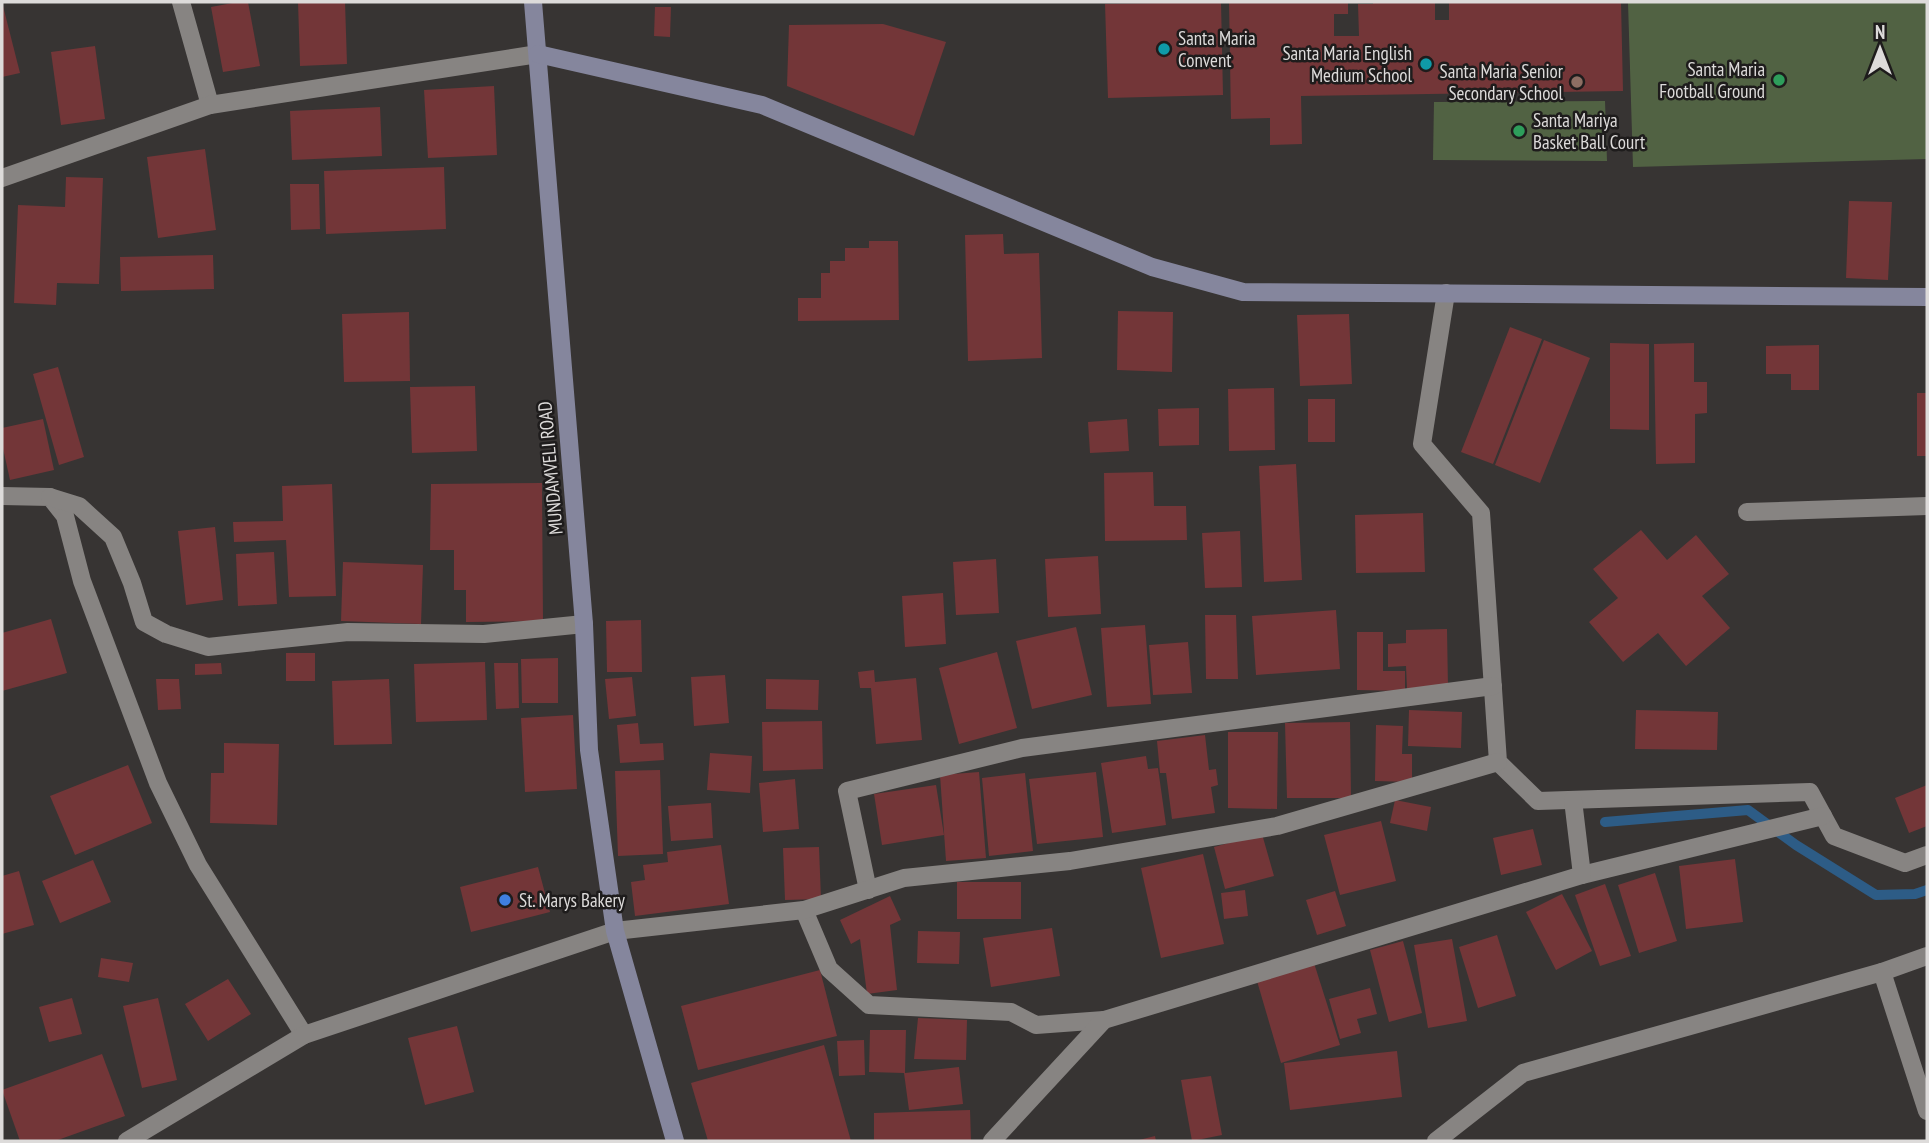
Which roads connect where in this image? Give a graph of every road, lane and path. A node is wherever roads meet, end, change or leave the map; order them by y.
1 (181, 2) edge
2 (533, 2) edge
3 (538, 54) junction
4 (210, 105) junction
5 (2, 178) edge
6 (1447, 293) junction
7 (1927, 297) edge
8 (2, 496) edge
9 (50, 497) junction
10 (1927, 506) edge
11 (1747, 512) dead end
12 (584, 624) junction
13 (1493, 686) junction
14 (1498, 762) junction
15 (1573, 800) junction
16 (1823, 816) junction
17 (1927, 855) edge
18 (1582, 875) junction
19 (868, 890) junction
20 (804, 910) junction
21 (615, 930) junction
22 (1927, 956) edge
23 (1882, 972) junction
24 (1104, 1020) junction
25 (304, 1035) junction
26 (1927, 1111) edge
27 (127, 1141) edge
28 (675, 1141) edge
29 (992, 1141) edge
30 (1436, 1141) edge

1 - 4 street
2 - 3 main road, MUNDAMVELI ROAD
3 - 4 street
3 - 6 main road
3 - 12 main road, MUNDAMVELI ROAD
4 - 5 street
6 - 7 main road
6 - 13 street
8 - 9 street
9 - 12 street
9 - 25 street
10 - 11 street
12 - 21 main road, MUNDAMVELI ROAD
13 - 14 street
13 - 19 street
14 - 15 street
14 - 19 street
15 - 16 street
15 - 18 street
16 - 17 street
16 - 18 street
18 - 24 street
19 - 20 street
20 - 21 street
20 - 24 street
21 - 25 street
21 - 28 main road, MUNDAMVELI ROAD
22 - 23 street
23 - 26 street
23 - 30 street
24 - 29 street
25 - 27 street

